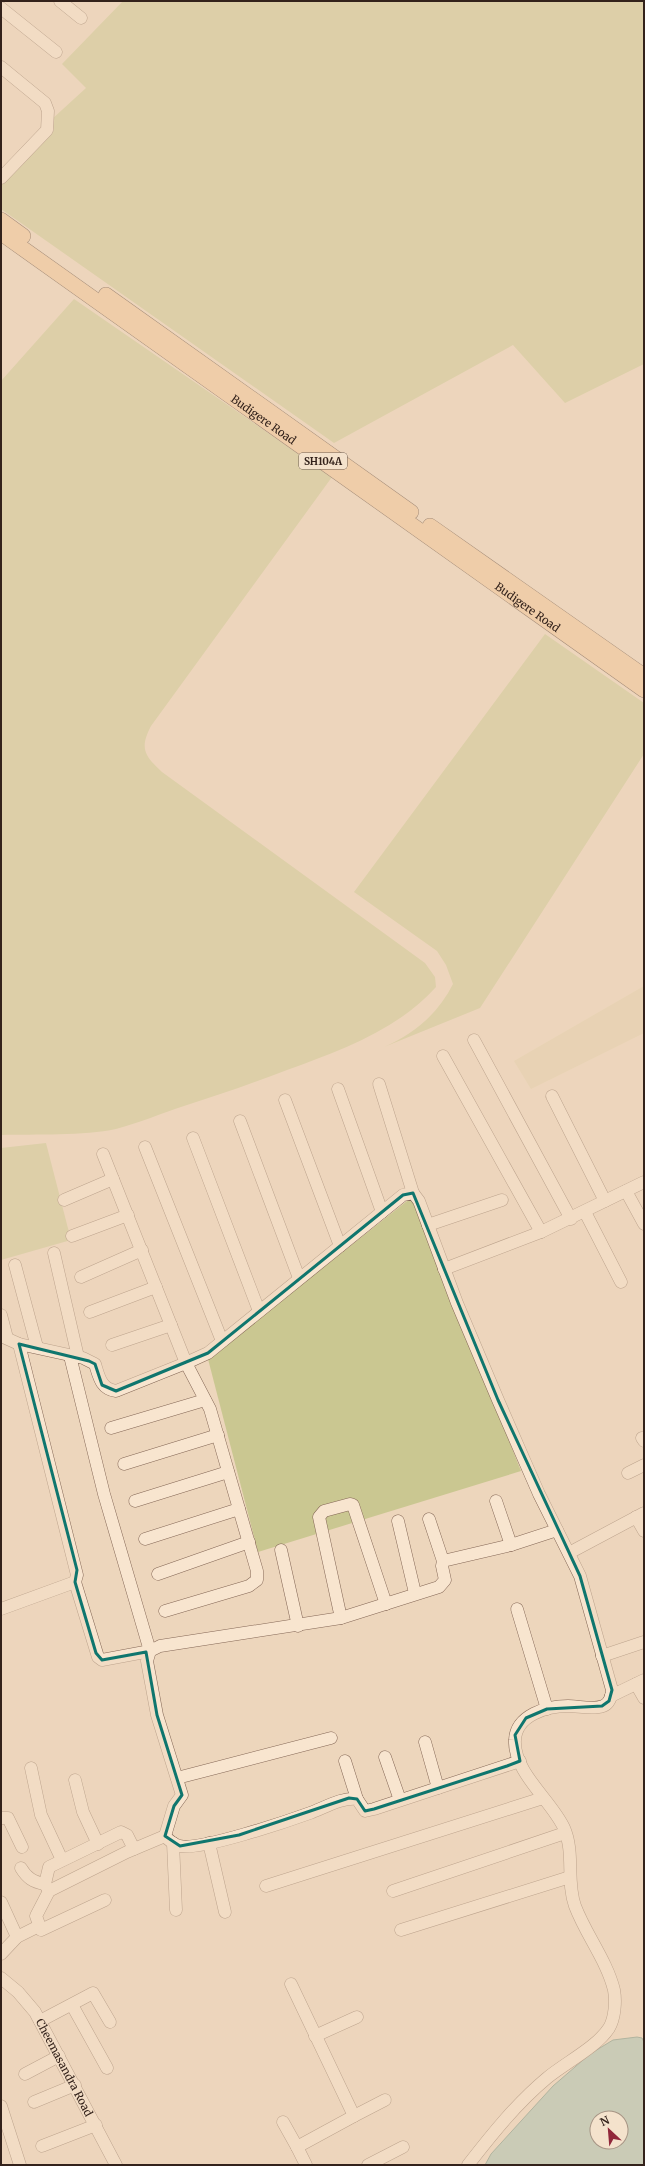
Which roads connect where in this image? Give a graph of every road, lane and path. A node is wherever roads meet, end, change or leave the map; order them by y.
1 (60, 1) edge
2 (1, 8) edge
3 (81, 18) dead end
4 (56, 52) dead end
5 (1, 67) edge
6 (1, 178) edge
7 (1, 220) edge
8 (1, 233) edge
9 (644, 676) edge
10 (644, 690) edge
11 (474, 1040) dead end
12 (443, 1056) dead end
13 (379, 1084) dead end
14 (338, 1089) dead end
15 (552, 1096) dead end
16 (285, 1100) dead end
17 (240, 1122) dead end
18 (192, 1138) dead end
19 (145, 1147) dead end
20 (103, 1154) dead end
21 (113, 1179) junction
22 (644, 1182) edge
23 (626, 1191) junction
24 (413, 1193) junction
25 (64, 1200) dead end
26 (502, 1200) dead end
27 (605, 1201) junction
28 (382, 1212) junction
29 (585, 1212) junction
30 (128, 1215) junction
31 (571, 1219) junction
32 (644, 1224) edge
33 (428, 1225) junction
34 (540, 1232) junction
35 (72, 1236) dead end
36 (340, 1246) junction
37 (142, 1250) junction
38 (54, 1253) dead end
39 (15, 1265) dead end
40 (444, 1269) junction
41 (81, 1276) dead end
42 (299, 1278) junction
43 (621, 1282) dead end
44 (156, 1287) junction
45 (259, 1311) junction
46 (90, 1312) dead end
47 (1, 1315) edge
48 (171, 1325) junction
49 (4, 1337) edge
50 (222, 1341) junction
51 (19, 1344) junction
52 (112, 1345) dead end
53 (37, 1347) junction
54 (74, 1357) junction
55 (186, 1363) junction
56 (205, 1400) junction
57 (111, 1428) dead end
58 (218, 1435) junction
59 (124, 1464) dead end
60 (644, 1465) edge
61 (228, 1472) junction
62 (628, 1473) dead end
63 (135, 1501) dead end
64 (496, 1501) dead end
65 (239, 1509) junction
66 (640, 1515) edge
67 (429, 1519) dead end
68 (398, 1521) dead end
69 (557, 1530) junction
70 (644, 1531) edge
71 (145, 1539) dead end
72 (249, 1542) junction
73 (511, 1545) junction
74 (281, 1550) dead end
75 (568, 1553) junction
76 (444, 1561) junction
77 (158, 1574) dead end
78 (75, 1582) junction
79 (415, 1594) junction
80 (386, 1604) junction
81 (517, 1608) dead end
82 (1, 1609) edge
83 (165, 1611) dead end
84 (341, 1618) junction
85 (298, 1626) junction
86 (644, 1642) edge
87 (150, 1651) junction
88 (602, 1656) junction
89 (640, 1682) edge
90 (611, 1696) junction
91 (644, 1698) edge
92 (548, 1709) junction
93 (331, 1738) dead end
94 (425, 1742) dead end
95 (385, 1757) dead end
96 (345, 1761) dead end
97 (520, 1761) junction
98 (31, 1768) dead end
99 (177, 1778) junction
100 (75, 1780) dead end
101 (438, 1788) junction
102 (543, 1798) junction
103 (356, 1799) junction
104 (400, 1800) junction
105 (1, 1818) edge
106 (565, 1833) junction
107 (169, 1840) junction
108 (209, 1843) junction
109 (98, 1844) junction
110 (22, 1847) dead end
111 (134, 1849) junction
112 (62, 1860) junction
113 (21, 1868) dead end
114 (570, 1877) junction
115 (266, 1886) dead end
116 (47, 1888) junction
117 (393, 1891) dead end
118 (105, 1900) dead end
119 (1, 1902) edge
120 (176, 1910) dead end
121 (225, 1912) dead end
122 (39, 1926) junction
123 (401, 1930) dead end
124 (17, 1937) junction
125 (1, 1954) edge
126 (1, 1978) edge
127 (291, 1984) dead end
128 (72, 2005) junction
129 (357, 2017) dead end
130 (40, 2021) junction
131 (110, 2022) dead end
132 (315, 2036) junction
133 (59, 2056) junction
134 (107, 2068) dead end
135 (25, 2074) dead end
136 (75, 2085) junction
137 (385, 2100) dead end
138 (34, 2102) dead end
139 (1, 2106) edge
140 (354, 2116) junction
141 (283, 2122) dead end
142 (96, 2125) junction
143 (42, 2146) dead end
144 (297, 2147) junction
145 (404, 2147) dead end
146 (112, 2164) edge
147 (304, 2164) edge
148 (20, 2165) edge
149 (368, 2165) edge
150 (468, 2165) edge

1 - 3 street
2 - 4 street
5 - 6 street
7 - 9 main road, Budigere Road / SH104A
8 - 10 main road, Budigere Road / SH104A
11 - 31 street
12 - 34 street
13 - 24 street
14 - 28 street
15 - 27 street
16 - 36 street
17 - 42 street
18 - 45 street
19 - 50 street
20 - 21 street
21 - 25 street
21 - 30 street
22 - 23 street
23 - 27 street
23 - 32 street
24 - 28 street
24 - 33 street
26 - 33 street
27 - 29 street
28 - 36 street
29 - 31 street
29 - 43 street
30 - 35 street
30 - 37 street
31 - 34 street
33 - 40 street
34 - 40 street
36 - 42 street
37 - 41 street
37 - 44 street
38 - 54 street
39 - 53 street
40 - 69 street
42 - 45 street
44 - 46 street
44 - 48 street
45 - 50 street
47 - 49 street
48 - 52 street
48 - 55 street
49 - 51 street
50 - 55 street
51 - 53 street
51 - 78 street
53 - 54 street
54 - 55 street
54 - 87 street
55 - 56 street
56 - 57 street
56 - 58 street
58 - 59 street
58 - 61 street
60 - 62 street
61 - 63 street
61 - 65 street
64 - 73 street
65 - 71 street
65 - 72 street
66 - 70 street
66 - 75 street
67 - 76 street
68 - 79 street
69 - 73 street
69 - 75 street
72 - 77 street
72 - 83 street
73 - 76 street
74 - 85 street
75 - 88 street
76 - 79 street
78 - 82 street
78 - 87 street
79 - 80 street
80 - 84 street
80 - 84 street
81 - 92 street
84 - 85 street
85 - 87 street
86 - 88 street
87 - 99 street
88 - 90 street
89 - 90 street
89 - 91 street
90 - 92 street
92 - 97 street
93 - 99 street
94 - 101 street
95 - 104 street
96 - 103 street
97 - 101 street
97 - 102 street
98 - 112 street
99 - 107 street
100 - 109 street
101 - 104 street
102 - 106 street
102 - 115 street
103 - 104 street
103 - 108 street
105 - 110 street
106 - 114 street
106 - 117 street
107 - 108 street
107 - 111 street
107 - 120 street
108 - 121 street
109 - 111 street
109 - 112 street
111 - 116 street
112 - 116 street
113 - 116 street
114 - 123 street
114 - 150 street
116 - 122 street
118 - 122 street
119 - 124 street
122 - 124 street
124 - 125 street
126 - 130 street, Cheemasandra Road
127 - 132 street
128 - 130 street
128 - 131 street
128 - 134 street
129 - 132 street
130 - 133 street, Cheemasandra Road
132 - 140 street
133 - 135 street
133 - 136 street, Cheemasandra Road
136 - 138 street
136 - 142 street, Cheemasandra Road
137 - 140 street
139 - 148 street
140 - 144 street
141 - 144 street
142 - 143 street
142 - 146 street, Cheemasandra Road
144 - 147 street
145 - 149 street

